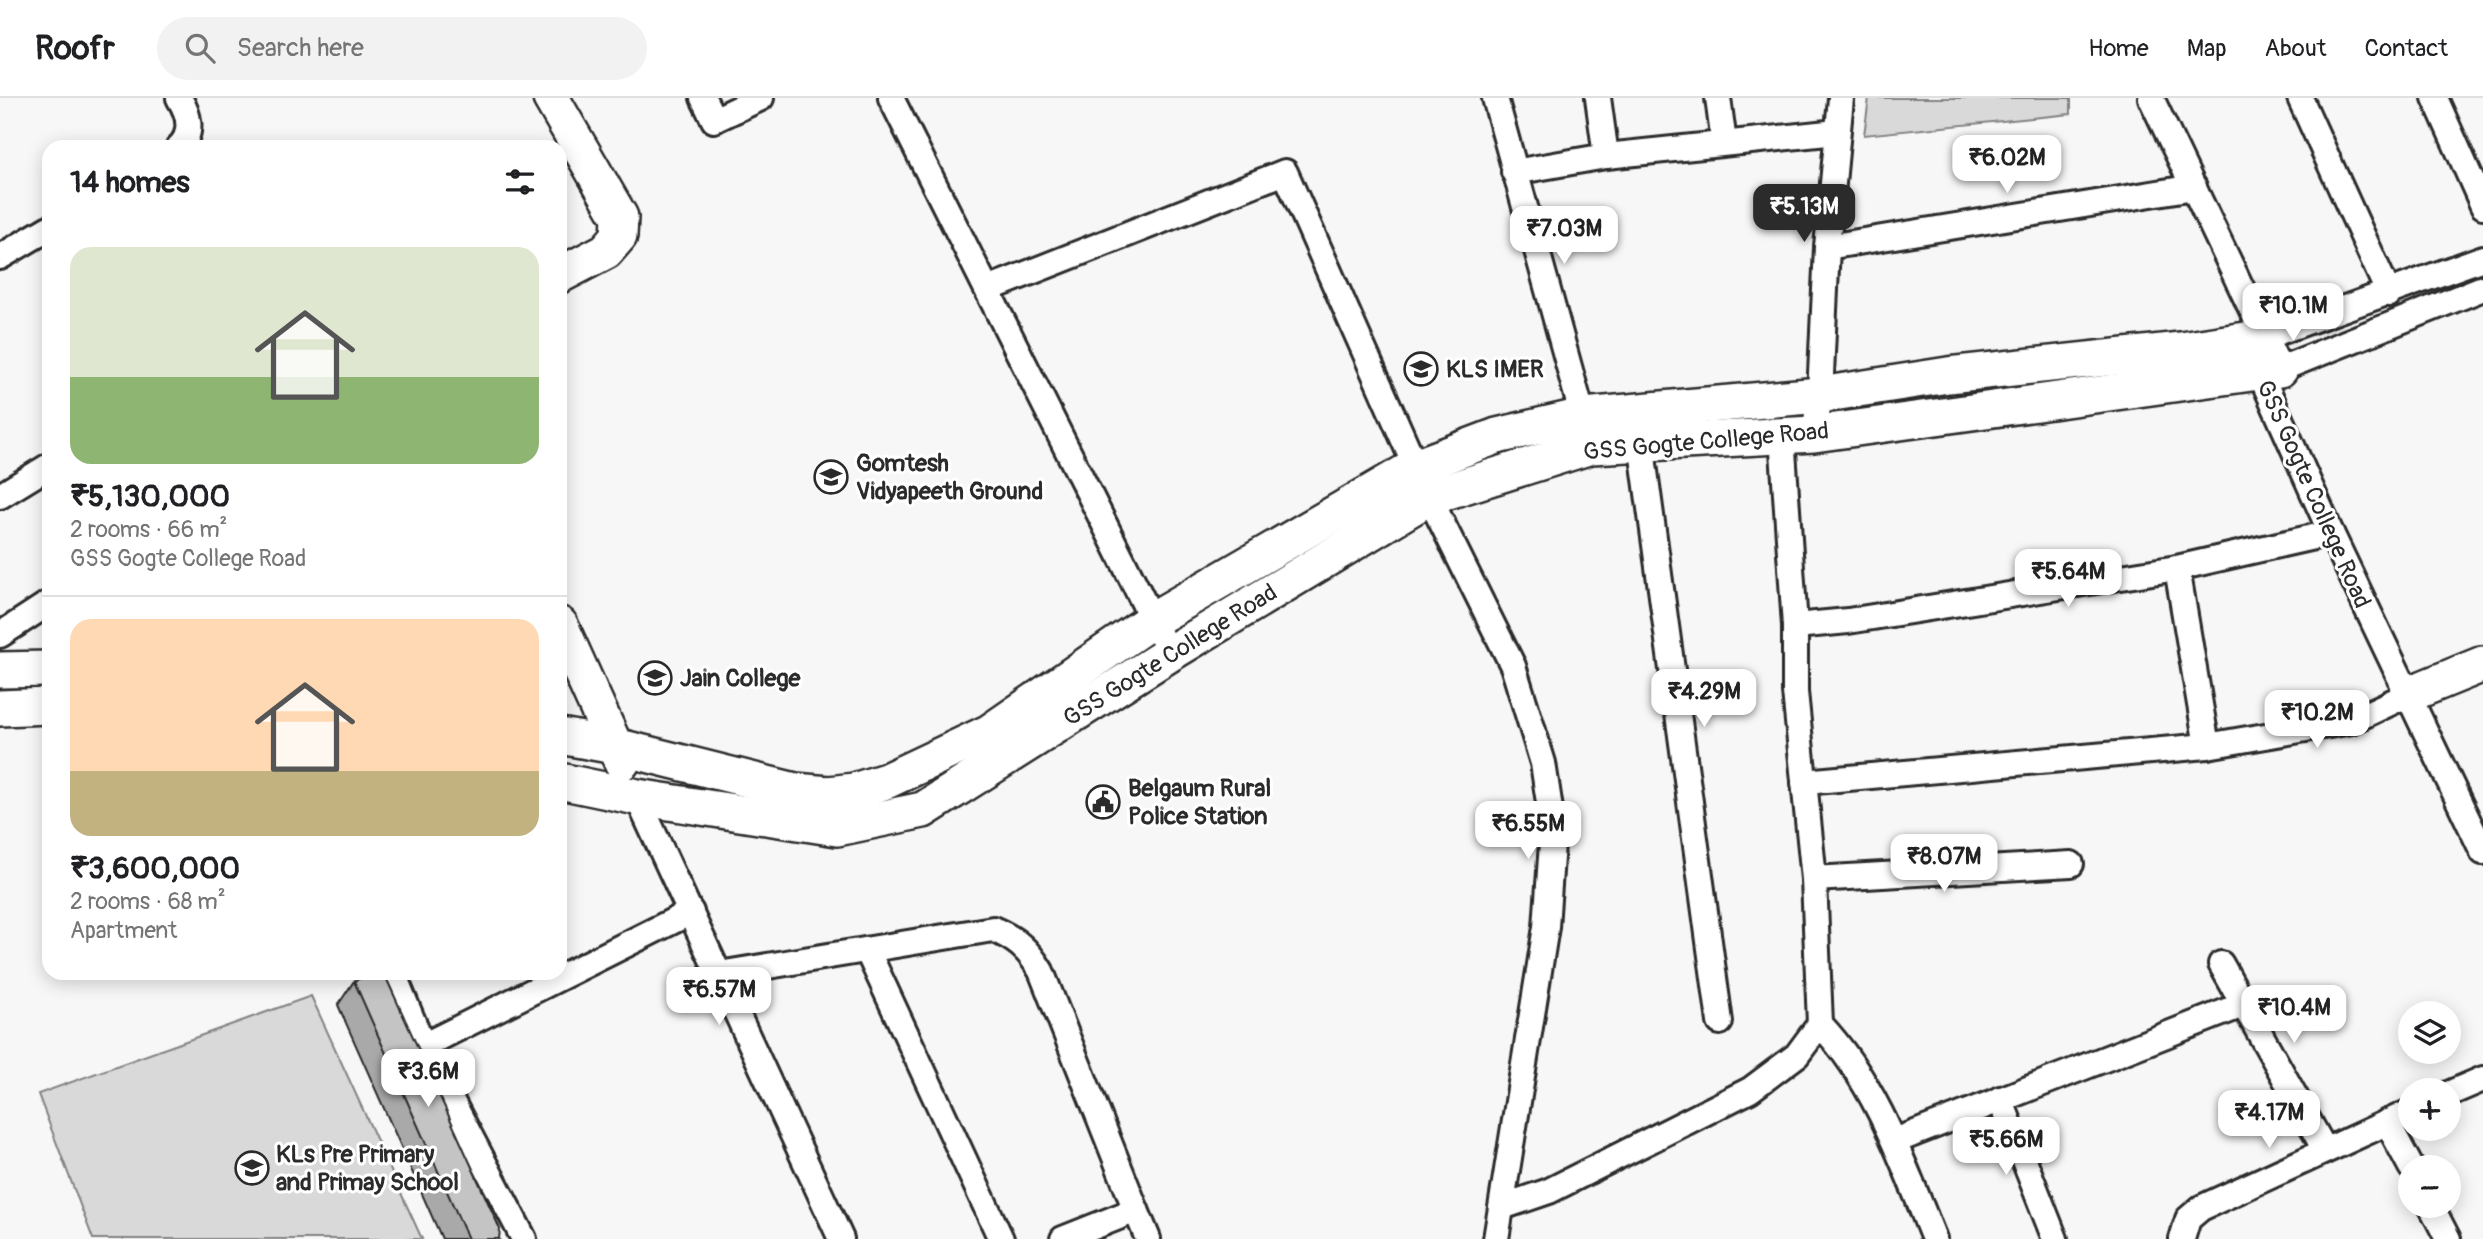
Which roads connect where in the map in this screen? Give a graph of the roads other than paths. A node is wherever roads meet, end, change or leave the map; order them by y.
1 (179, 98) edge
2 (551, 98) edge
3 (704, 98) edge
4 (761, 98) edge
5 (891, 98) edge
6 (1495, 98) edge
7 (1598, 98) edge
8 (1718, 98) edge
9 (1841, 98) edge
10 (2151, 98) edge
11 (2300, 98) edge
12 (2435, 98) edge
13 (1837, 132) junction
14 (183, 140) edge
15 (1724, 143) junction
16 (1605, 156) junction
17 (1514, 172) junction
18 (2194, 187) junction
19 (2483, 206) edge
20 (42, 232) edge
21 (1826, 247) junction
22 (0, 257) edge
23 (2483, 258) edge
24 (567, 271) edge
25 (2483, 288) edge
26 (988, 289) junction
27 (2389, 294) junction
28 (2265, 337) junction
29 (2270, 370) junction
30 (1820, 395) junction
31 (1587, 431) junction
32 (1798, 435) junction
33 (1641, 442) junction
34 (42, 470) edge
35 (1422, 482) junction
36 (0, 496) edge
37 (2331, 533) junction
38 (2177, 568) junction
39 (42, 608) edge
40 (1152, 620) junction
41 (1795, 626) junction
42 (0, 635) edge
43 (567, 640) edge
44 (1169, 654) junction
45 (2483, 664) edge
46 (42, 669) edge
47 (0, 670) edge
48 (2407, 695) junction
49 (42, 706) edge
50 (0, 708) edge
51 (567, 737) edge
52 (615, 746) junction
53 (2207, 746) junction
54 (943, 754) junction
55 (567, 782) edge
56 (1804, 782) junction
57 (961, 786) junction
58 (638, 797) junction
59 (2483, 852) edge
60 (2071, 864) dead end
61 (1814, 879) junction
62 (691, 912) junction
63 (867, 950) junction
64 (2221, 964) dead end
65 (567, 974) edge
66 (719, 974) junction
67 (396, 980) edge
68 (555, 980) edge
69 (2245, 1004) junction
70 (1720, 1023) dead end
71 (1821, 1024) junction
72 (423, 1046) junction
73 (2483, 1079) edge
74 (2461, 1088) edge
75 (2000, 1098) junction
76 (2398, 1117) edge
77 (2387, 1122) junction
78 (1895, 1141) junction
79 (2325, 1150) junction
80 (2405, 1155) edge
81 (1502, 1207) junction
82 (1136, 1210) junction
83 (2437, 1218) edge
84 (524, 1239) edge
85 (841, 1239) edge
86 (1001, 1239) edge
87 (1063, 1239) edge
88 (1148, 1239) edge
89 (1496, 1239) edge
90 (1934, 1239) edge
91 (2054, 1239) edge
92 (2182, 1239) edge
93 (2448, 1239) edge

1 - 14 street
2 - 24 main road
3 - 4 street
5 - 26 street
6 - 17 street
7 - 16 street
8 - 15 street
9 - 13 street
10 - 18 street
11 - 27 street
12 - 19 street
13 - 15 street
13 - 21 street
15 - 16 street
16 - 17 street
17 - 31 street
18 - 21 street
18 - 28 street
20 - 22 street
21 - 30 street
23 - 27 street
25 - 29 street
26 - 35 street
26 - 40 street
27 - 28 street
28 - 29 street
28 - 30 main road
29 - 32 main road, GSS Gogte College Road
29 - 37 street, GSS Gogte College Road
30 - 31 main road
30 - 32 street
31 - 33 main road, GSS Gogte College Road
31 - 35 main road, GSS Gogte College Road
32 - 33 main road, GSS Gogte College Road
32 - 41 street
33 - 70 street
34 - 36 street
35 - 40 main road
35 - 44 main road, GSS Gogte College Road
35 - 81 street
37 - 38 street
37 - 48 street, GSS Gogte College Road
38 - 41 street
38 - 53 street
39 - 42 street
40 - 44 street
40 - 54 main road
41 - 56 street
43 - 52 main road
44 - 57 main road, GSS Gogte College Road
45 - 48 main road
46 - 47 main road
48 - 53 street
48 - 59 street, GSS Gogte College Road
49 - 50 main road
51 - 52 main road
52 - 54 main road
52 - 58 main road
53 - 56 street
54 - 57 main road
55 - 58 main road, GSS Gogte College Road
56 - 61 street
57 - 58 main road, GSS Gogte College Road
58 - 62 street
60 - 61 street
61 - 71 street
62 - 65 street
62 - 66 street
63 - 66 street
63 - 82 street
63 - 86 street
64 - 69 street
66 - 85 street
67 - 72 street
68 - 72 street
69 - 75 street
69 - 79 street
71 - 78 street
71 - 81 street
72 - 84 street
73 - 74 street
75 - 78 street
75 - 91 street
76 - 77 street
77 - 79 street
77 - 80 street
78 - 90 street
79 - 92 street
81 - 89 street
82 - 87 street
82 - 88 street
83 - 93 street

